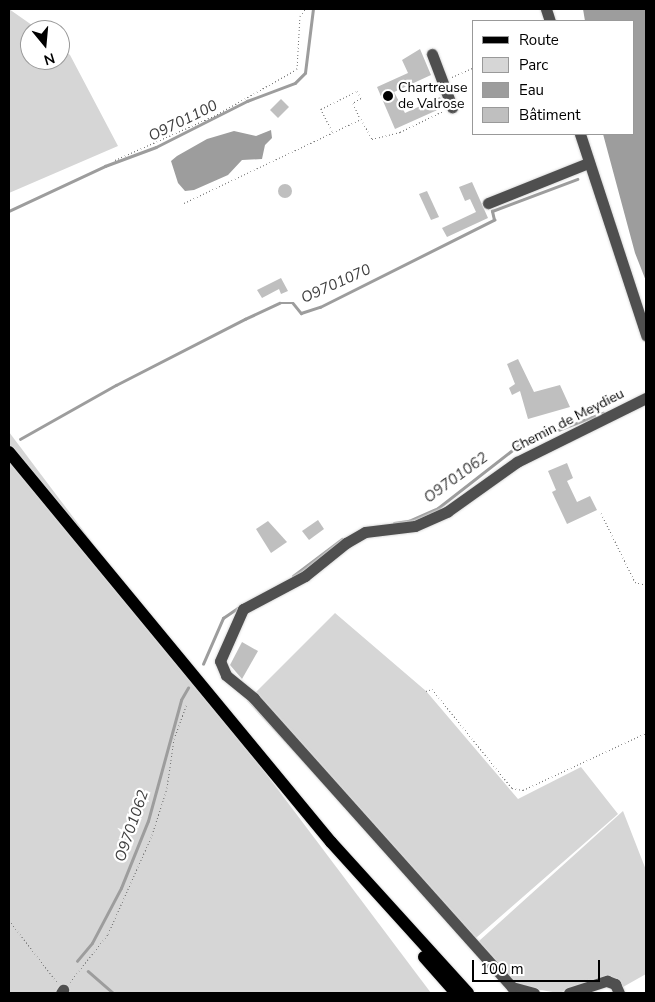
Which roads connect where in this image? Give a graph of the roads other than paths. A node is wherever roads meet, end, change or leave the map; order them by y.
1 (432, 54) dead end
2 (452, 106) road end
3 (580, 135) edge
4 (588, 163) junction
5 (488, 203) dead end
6 (646, 335) edge
7 (646, 398) edge
8 (9, 452) edge
9 (376, 894) junction
10 (456, 993) edge
11 (468, 993) edge
12 (534, 993) edge
13 (569, 993) edge
14 (620, 993) edge

1 - 2 street
3 - 4 street
4 - 5 street
4 - 6 street
7 - 12 street, Chemin de Meydieu
8 - 9 main road
9 - 10 main road
9 - 11 main road
13 - 14 street

